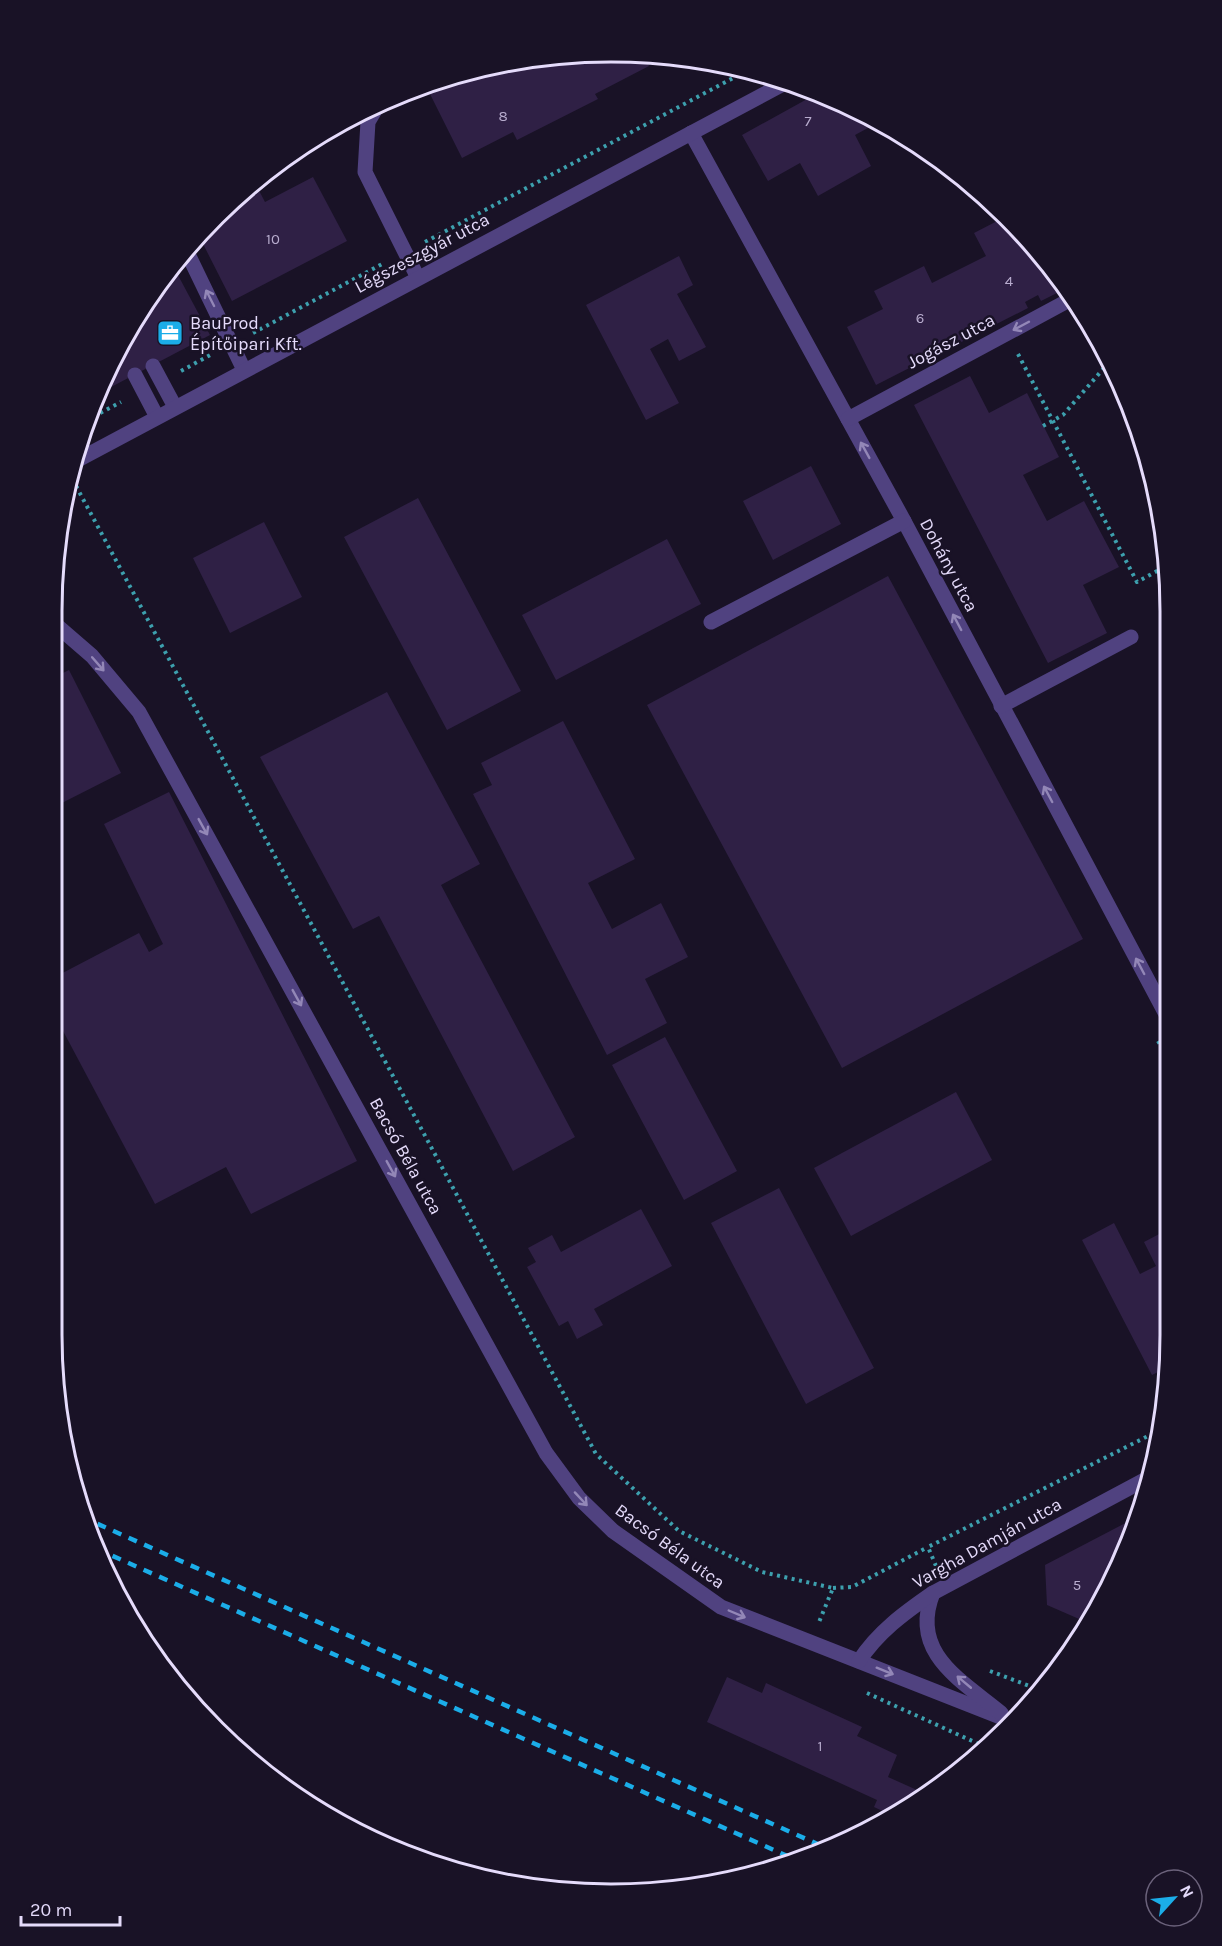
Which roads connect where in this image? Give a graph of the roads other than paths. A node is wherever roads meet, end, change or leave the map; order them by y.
1 (777, 87) edge
2 (371, 117) edge
3 (691, 133) junction
4 (190, 258) edge
5 (418, 278) junction
6 (1065, 302) edge
7 (153, 366) dead end
8 (244, 370) junction
9 (135, 375) dead end
10 (175, 407) junction
11 (157, 417) junction
12 (848, 418) junction
13 (84, 457) edge
14 (904, 521) junction
15 (711, 622) dead end
16 (62, 630) edge
17 (1131, 637) dead end
18 (1001, 706) junction
19 (1160, 1003) edge
20 (1140, 1482) edge
21 (939, 1590) junction
22 (859, 1661) junction
23 (1005, 1718) edge
24 (1005, 1719) edge

1 - 3 street, Légszeszgyár utca
2 - 5 street
3 - 5 street, Légszeszgyár utca
3 - 12 street, Dohány utca
8 -> 4 street
5 - 8 street, Légszeszgyár utca
6 -> 12 street, Jogász utca
7 - 10 street
8 - 10 street, Légszeszgyár utca
9 - 11 street
10 - 11 street, Légszeszgyár utca
11 - 13 street, Légszeszgyár utca
14 -> 12 street, Dohány utca
14 - 15 street
18 -> 14 street, Dohány utca
16 -> 22 street, Bacsó Béla utca
17 - 18 street
19 -> 18 street, Dohány utca
20 - 21 street, Vargha Damján utca
21 - 22 street, Vargha Damján utca
23 -> 21 street
22 -> 24 street, Bacsó Béla utca

